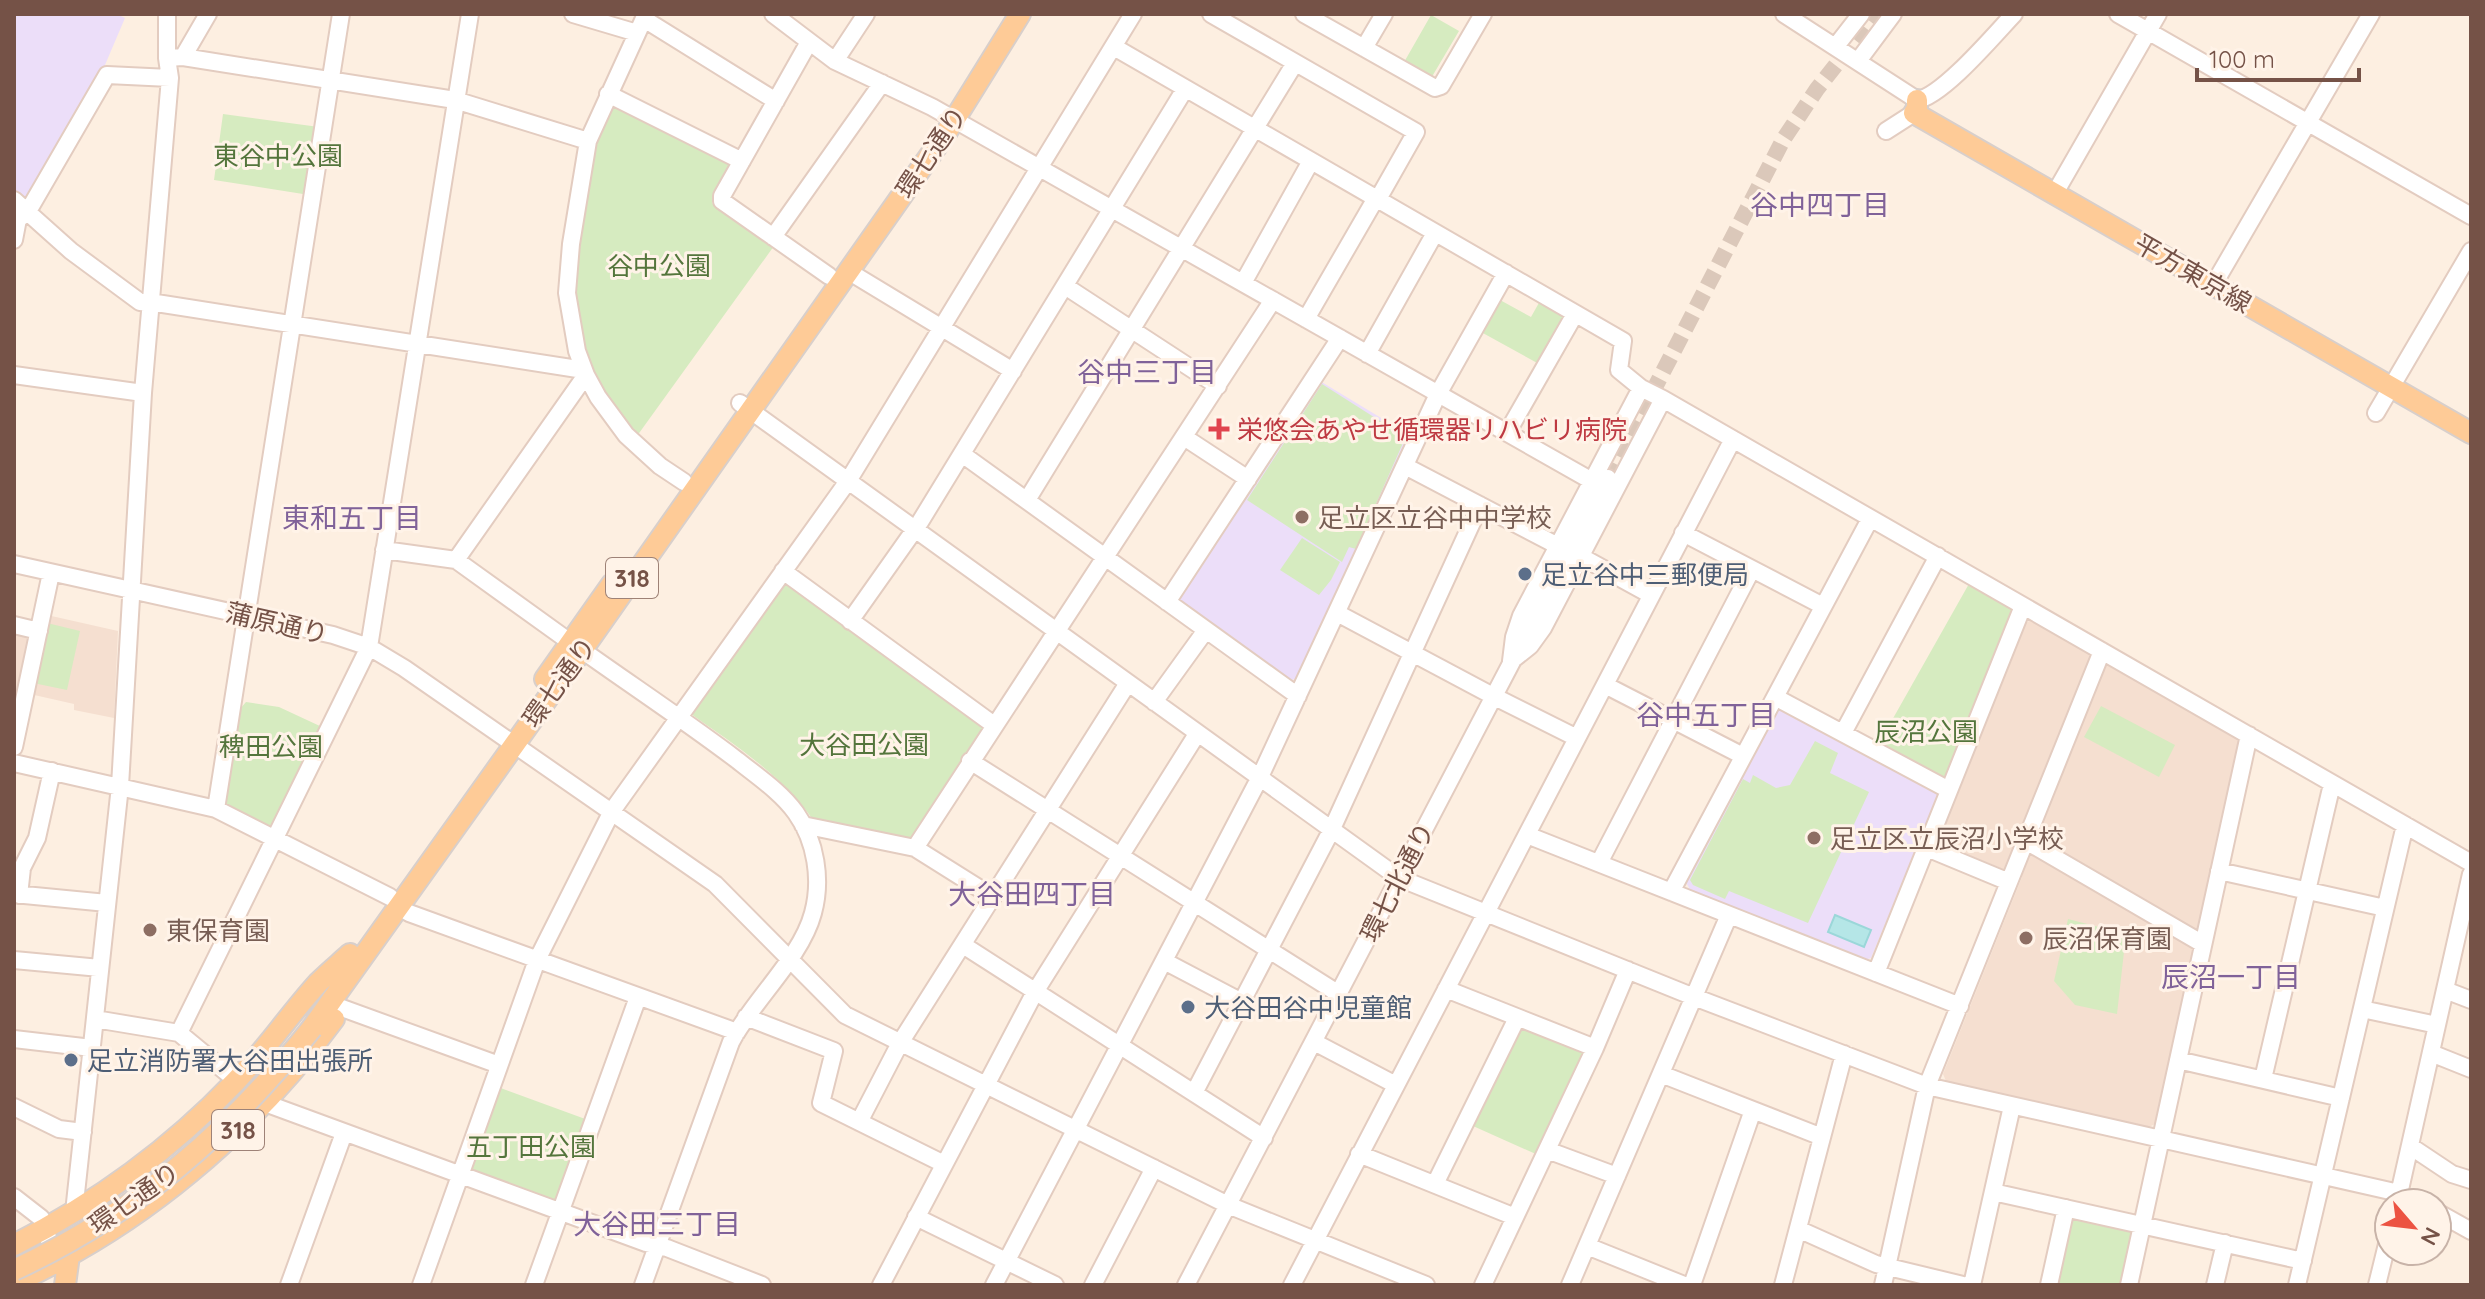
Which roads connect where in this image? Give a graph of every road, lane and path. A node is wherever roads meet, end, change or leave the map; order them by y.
1 (167, 14) edge
2 (208, 14) edge
3 (341, 14) edge
4 (470, 14) edge
5 (573, 14) edge
6 (866, 14) edge
7 (1004, 14) edge
8 (1020, 14) edge
9 (1133, 14) edge
10 (1211, 14) edge
11 (1304, 14) edge
12 (1384, 14) edge
13 (1483, 14) edge
14 (1784, 14) edge
15 (1861, 14) edge
16 (1893, 14) edge
17 (2014, 14) edge
18 (2118, 14) edge
19 (2158, 14) edge
20 (2371, 14) edge
21 (777, 15) edge
22 (642, 22) edge
23 (2148, 31) junction
24 (809, 42) junction
25 (1836, 46) junction
26 (1114, 47) junction
27 (1364, 48) junction
28 (175, 58) junction
29 (835, 61) junction
30 (1858, 61) junction
31 (1295, 63) junction
32 (170, 78) junction
33 (332, 81) junction
34 (882, 83) junction
35 (1185, 89) junction
36 (608, 94) junction
37 (455, 100) junction
38 (776, 101) junction
39 (1916, 106) junction
40 (949, 117) junction
41 (2309, 123) junction
42 (1255, 127) junction
43 (1886, 131) dead end
44 (588, 141) junction
45 (742, 161) junction
46 (1311, 161) junction
47 (1039, 168) junction
48 (2055, 193) junction
49 (1377, 199) junction
50 (14, 200) edge
51 (1111, 209) junction
52 (2471, 216) edge
53 (18, 217) edge
54 (1435, 233) junction
55 (773, 237) junction
56 (14, 240) edge
57 (1181, 248) junction
58 (2471, 251) edge
59 (838, 273) junction
60 (1506, 273) junction
61 (1243, 283) junction
62 (2214, 284) junction
63 (1065, 286) junction
64 (1273, 300) junction
65 (149, 307) junction
66 (1575, 314) junction
67 (1306, 319) junction
68 (294, 324) junction
69 (942, 328) junction
70 (1132, 329) junction
71 (1340, 338) junction
72 (416, 344) junction
73 (1367, 354) junction
74 (1013, 371) junction
75 (585, 373) junction
76 (14, 375) edge
77 (1218, 386) junction
78 (2391, 387) junction
79 (1641, 388) junction
80 (143, 393) junction
81 (1438, 394) junction
82 (1663, 399) junction
83 (745, 406) junction
84 (2376, 413) dead end
85 (1507, 433) junction
86 (2471, 433) edge
87 (1184, 437) junction
88 (1733, 439) junction
89 (962, 454) junction
90 (1405, 466) junction
91 (1248, 479) junction
92 (1600, 480) junction
93 (848, 481) junction
94 (684, 482) junction
95 (1027, 500) junction
96 (1480, 505) junction
97 (1870, 519) junction
98 (915, 529) junction
99 (1683, 533) junction
100 (1558, 546) junction
101 (384, 550) junction
102 (1580, 556) junction
103 (1938, 556) junction
104 (1105, 557) junction
105 (456, 560) junction
106 (14, 564) edge
107 (1752, 569) junction
108 (783, 571) junction
109 (51, 573) junction
110 (132, 590) junction
111 (1651, 595) junction
112 (1167, 602) junction
113 (1823, 606) junction
114 (2023, 606) junction
115 (1337, 613) junction
116 (247, 615) junction
117 (850, 621) junction
118 (14, 625) edge
119 (1206, 630) junction
120 (39, 631) junction
121 (1057, 632) junction
122 (576, 646) junction
123 (369, 647) junction
124 (1414, 652) junction
125 (2101, 654) junction
126 (1511, 661) junction
127 (1128, 683) junction
128 (1605, 685) junction
129 (1298, 696) junction
130 (1493, 696) junction
131 (1775, 697) junction
132 (1154, 702) junction
133 (680, 718) junction
134 (1673, 720) junction
135 (994, 725) junction
136 (1843, 733) junction
137 (1197, 734) junction
138 (1577, 738) junction
139 (2248, 738) junction
140 (509, 741) junction
141 (14, 747) edge
142 (14, 754) edge
143 (1743, 756) junction
144 (970, 761) junction
145 (14, 763) edge
146 (52, 771) junction
147 (1259, 779) junction
148 (2332, 784) junction
149 (120, 786) junction
150 (1949, 790) junction
151 (216, 809) junction
152 (612, 811) junction
153 (1048, 811) junction
154 (803, 825) junction
155 (2405, 825) junction
156 (1331, 831) junction
157 (1527, 835) junction
158 (275, 840) junction
159 (2026, 841) junction
160 (915, 848) junction
161 (1927, 848) junction
162 (1121, 856) junction
163 (1599, 863) junction
164 (2471, 863) edge
165 (2219, 871) junction
166 (2471, 874) edge
167 (1399, 878) junction
168 (2009, 882) junction
169 (2307, 891) junction
170 (1671, 892) junction
171 (17, 895) edge
172 (993, 897) junction
173 (395, 902) junction
174 (107, 903) junction
175 (1195, 903) junction
176 (2385, 908) junction
177 (1485, 913) junction
178 (1729, 915) junction
179 (2203, 944) junction
180 (963, 945) junction
181 (1269, 950) junction
182 (355, 958) junction
183 (789, 958) junction
184 (14, 960) edge
185 (537, 960) junction
186 (1164, 961) junction
187 (100, 968) junction
188 (1628, 970) junction
189 (1876, 973) junction
190 (1446, 989) junction
191 (2445, 990) junction
192 (1035, 992) junction
193 (1339, 994) junction
194 (638, 997) junction
195 (1694, 997) junction
196 (2471, 1000) edge
197 (1242, 1002) junction
198 (1960, 1006) junction
199 (342, 1008) junction
200 (2362, 1009) junction
201 (746, 1017) junction
202 (1517, 1018) junction
203 (95, 1019) junction
204 (307, 1025) junction
205 (2437, 1025) junction
206 (737, 1032) junction
207 (179, 1033) junction
208 (14, 1039) edge
209 (1314, 1042) junction
210 (900, 1043) junction
211 (1119, 1046) junction
212 (92, 1048) junction
213 (1595, 1048) junction
214 (2431, 1053) junction
215 (1844, 1054) junction
216 (2178, 1060) junction
217 (499, 1065) junction
218 (2471, 1069) edge
219 (1661, 1074) junction
220 (2263, 1079) junction
221 (237, 1081) junction
222 (985, 1085) junction
223 (1396, 1085) junction
224 (1927, 1086) junction
225 (1194, 1093) junction
226 (2341, 1098) junction
227 (265, 1103) junction
228 (2012, 1106) junction
229 (14, 1107) edge
230 (1753, 1110) junction
231 (859, 1122) junction
232 (1075, 1130) junction
233 (83, 1132) junction
234 (344, 1133) junction
235 (1822, 1137) junction
236 (1264, 1138) junction
237 (2161, 1140) junction
238 (2410, 1146) junction
239 (1547, 1150) junction
240 (1359, 1154) junction
241 (944, 1164) junction
242 (1154, 1168) junction
243 (460, 1175) junction
244 (1617, 1176) junction
245 (2322, 1177) junction
246 (2471, 1180) edge
247 (1435, 1184) junction
248 (2401, 1187) edge
249 (2373, 1191) edge
250 (1993, 1192) junction
251 (14, 1197) edge
252 (1228, 1205) junction
253 (2066, 1208) junction
254 (560, 1211) junction
255 (74, 1212) junction
256 (916, 1217) junction
257 (1515, 1217) junction
258 (2453, 1221) edge
259 (2143, 1226) junction
260 (46, 1229) junction
261 (1798, 1229) junction
262 (2471, 1231) edge
263 (1315, 1240) junction
264 (2225, 1243) junction
265 (14, 1245) edge
266 (657, 1246) junction
267 (1587, 1246) junction
268 (14, 1256) edge
269 (63, 1258) junction
270 (1007, 1261) junction
271 (2303, 1261) junction
272 (1887, 1267) junction
273 (16, 1278) edge
274 (1422, 1284) edge
275 (53, 1285) edge
276 (64, 1285) edge
277 (289, 1285) edge
278 (421, 1285) edge
279 (534, 1285) edge
280 (643, 1285) edge
281 (762, 1285) edge
282 (881, 1285) edge
283 (994, 1285) edge
284 (1055, 1285) edge
285 (1093, 1285) edge
286 (1186, 1285) edge
287 (1292, 1285) edge
288 (1483, 1285) edge
289 (1570, 1285) edge
290 (1684, 1285) edge
291 (1692, 1285) edge
292 (1783, 1285) edge
293 (1883, 1285) edge
294 (1963, 1285) edge
295 (1972, 1285) edge
296 (2049, 1285) edge
297 (2129, 1285) edge
298 (2215, 1285) edge
299 (2297, 1285) edge

1 - 28 street
2 - 28 street
3 - 33 street
4 - 37 street
5 - 22 street
6 - 29 street
7 - 40 main road, 環七通り / 318
8 - 40 main road, 環七通り / 318
9 - 26 street
10 - 31 street
11 - 27 street
12 - 27 street
13 - 27 street
14 - 25 street
15 - 25 street
16 - 30 street
17 - 39 street
18 - 23 street
19 - 23 street
20 - 41 street
21 - 24 street
22 - 36 street
22 - 38 street
23 - 41 street
23 - 48 street
24 - 29 street
24 - 38 street
25 - 30 street
26 - 35 street
26 - 47 street
28 - 32 street
28 - 33 street
29 - 34 street
30 - 39 street
31 - 42 street
31 - 49 street
32 - 53 street
32 - 65 street
33 - 37 street
33 - 68 street
34 - 40 street
34 - 55 street
35 - 42 street
35 - 51 street
36 - 44 street
36 - 45 street
37 - 44 street
37 - 72 street
38 - 45 street
39 - 43 street
39 - 48 main road, 平方東京線
40 - 47 street
40 - 59 main road, 環七通り / 318
41 - 52 street
41 - 62 street
42 - 46 street
42 - 57 street
44 - 75 street
45 - 55 street
46 - 49 street
46 - 61 street
47 - 51 street
47 - 69 street
48 - 62 main road, 平方東京線
49 - 54 street
49 - 67 street
50 - 53 street
51 - 57 street
51 - 63 street
53 - 56 street
53 - 65 street
54 - 60 street
54 - 73 street
55 - 59 street
57 - 61 street
57 - 70 street
58 - 78 street
59 - 69 street
59 - 83 main road, 環七通り / 318
60 - 66 street
60 - 81 street
61 - 64 street
62 - 78 main road, 平方東京線
63 - 70 street
63 - 74 street
64 - 67 street
64 - 77 street
65 - 68 street
65 - 80 street
66 - 79 street
66 - 85 street
67 - 71 street
68 - 72 street
68 - 116 street
69 - 74 street
69 - 93 street
70 - 77 street
70 - 95 street
71 - 73 street
71 - 91 street
72 - 75 street
72 - 101 street
73 - 81 street
74 - 89 street
75 - 94 street
75 - 105 street
76 - 80 street
77 - 87 street
78 - 84 street
78 - 86 main road, 平方東京線
79 - 82 street
79 - 92 street
80 - 110 street
81 - 85 street
81 - 90 street
82 - 88 street
82 - 102 street
83 - 93 street
83 - 94 main road, 環七通り / 318
83 - 122 main road, 環七通り / 318
85 - 92 street
87 - 91 street
87 - 104 street
88 - 97 street
88 - 99 street
89 - 95 street
89 - 98 street
90 - 96 street
90 - 115 street
91 - 112 street
92 - 100 street
92 - 126 street, 環七北通り
93 - 98 street
93 - 108 street
94 - 122 main road, 環七通り / 318
95 - 104 street
96 - 100 street
96 - 124 street
97 - 103 street
97 - 113 street
98 - 117 street
98 - 121 street
99 - 107 street
99 - 111 street
100 - 126 street
101 - 105 street
101 - 123 street
102 - 111 street
102 - 126 street
103 - 114 street
103 - 136 street
104 - 112 street
104 - 121 street
105 - 122 street
106 - 109 street, 蒲原通り
107 - 113 street
107 - 134 street
108 - 117 street
108 - 133 street
109 - 110 street, 蒲原通り
109 - 120 street
110 - 116 street, 蒲原通り
110 - 149 street
111 - 128 street
112 - 119 street
113 - 131 street
114 - 125 street
114 - 150 street
115 - 124 street
115 - 129 street
116 - 123 street, 蒲原通り
116 - 151 street
117 - 135 street
118 - 120 street
119 - 129 street
119 - 132 street
120 - 141 street
121 - 127 street
121 - 135 street
122 - 133 street
122 - 140 main road, 環七通り / 318
123 - 140 street, 蒲原通り
123 - 158 street
124 - 130 street
124 - 156 street
125 - 139 street
125 - 159 street
126 - 130 street, 環七北通り
127 - 132 street
127 - 153 street
128 - 134 street
128 - 138 street
129 - 147 street
130 - 138 street
130 - 167 street, 環七北通り
131 - 136 street
131 - 143 street
132 - 137 street
133 - 152 street
133 - 154 street
134 - 143 street
134 - 163 street
135 - 144 street
136 - 150 street
137 - 147 street
137 - 162 street
138 - 157 street
139 - 148 street
139 - 165 street
140 - 152 street, 蒲原通り
140 - 173 main road, 環七通り / 318
142 - 149 street
143 - 170 street
144 - 153 street
144 - 160 street
145 - 146 street
146 - 149 street
146 - 171 street
147 - 156 street
147 - 175 street
148 - 155 street
148 - 169 street
149 - 151 street
149 - 174 street
150 - 161 street
151 - 158 street
152 - 183 street, 蒲原通り
152 - 185 street
153 - 162 street
153 - 172 street
154 - 160 street
154 - 183 street
155 - 164 street
155 - 176 street
156 - 167 street
156 - 181 street
157 - 163 street
157 - 177 street
158 - 173 street
158 - 207 street
159 - 168 street
159 - 179 street
160 - 172 street
161 - 168 street
161 - 189 street
162 - 175 street
162 - 192 street
163 - 170 street
165 - 169 street
165 - 179 street
166 - 191 street
167 - 177 street
167 - 193 street, 環七北通り
168 - 198 street
169 - 176 street
169 - 220 street
170 - 178 street
171 - 174 street
172 - 180 street
173 - 182 main road, 環七通り / 318
173 - 185 street
174 - 187 street
175 - 181 street
175 - 186 street
176 - 200 street
177 - 188 street
177 - 190 street
178 - 189 street
178 - 195 street
179 - 216 street
180 - 192 street
180 - 210 street
181 - 193 street
181 - 197 street
182 - 199 main road, 318
182 - 204 main road, 環七通り / 318
182 - 221 main road, 318
183 - 201 street
183 - 210 street, 蒲原通り
184 - 187 street
185 - 194 street
185 - 217 street
186 - 197 street
186 - 211 street
187 - 203 street
188 - 195 street
188 - 213 street
189 - 198 street
190 - 202 street
190 - 223 street
191 - 196 street
191 - 205 street
192 - 211 street
192 - 222 street
193 - 209 street, 環七北通り
194 - 206 street
194 - 254 street
195 - 215 street
195 - 219 street
197 - 225 street
198 - 224 street
199 - 217 street
199 - 227 main road, 318
200 - 205 street
200 - 226 street
201 - 206 street
201 - 231 street
202 - 213 street
202 - 247 street
203 - 207 street
203 - 212 street
204 - 268 main road, 環七通り / 318
204 - 273 main road, 環七通り / 318, bridge
205 - 214 street
206 - 266 street
207 - 221 street
208 - 212 street
209 - 223 street
209 - 236 street, 環七北通り
210 - 222 street, 蒲原通り
210 - 231 street
211 - 225 street
211 - 232 street
212 - 233 street
213 - 239 street
214 - 218 street
214 - 238 street
215 - 224 street
215 - 235 street
216 - 220 street
216 - 237 street
217 - 243 street
219 - 230 street
219 - 244 street
220 - 226 street
221 - 255 main road, 318
222 - 232 street, 蒲原通り
222 - 241 street
223 - 240 street
224 - 228 street
224 - 272 street
225 - 236 street
226 - 245 street
227 - 234 street
227 - 269 main road, 318
228 - 237 street
228 - 250 street
229 - 233 street
230 - 235 street
230 - 291 street
231 - 241 street
232 - 242 street, 蒲原通り
232 - 270 street
233 - 255 street
234 - 243 street
234 - 277 street
235 - 261 street
236 - 252 street, 環七北通り
237 - 245 street
237 - 259 street
238 - 246 street
238 - 248 street
239 - 244 street
239 - 257 street
240 - 247 street
240 - 263 street
241 - 256 street
242 - 252 street, 蒲原通り
242 - 285 street
243 - 254 street
243 - 278 street
244 - 267 street
245 - 249 street
245 - 271 street
247 - 257 street
250 - 253 street
250 - 295 street
251 - 260 street
252 - 263 street, 蒲原通り
252 - 286 street, 環七北通り
253 - 259 street
253 - 296 street
254 - 266 street
254 - 279 street
255 - 260 main road, 318
255 - 269 main road
256 - 270 street
256 - 282 street
257 - 288 street
258 - 262 street
259 - 264 street
259 - 297 street
260 - 265 main road, 318
260 - 269 street
261 - 272 street
261 - 292 street
263 - 274 street, 蒲原通り
263 - 287 street
264 - 271 street
264 - 298 street
266 - 280 street
266 - 281 street
267 - 289 street
267 - 290 street
269 - 273 main road, 318
269 - 276 main road
270 - 283 street
270 - 284 street
271 - 299 street
272 - 293 street
272 - 294 street
273 - 275 main road

